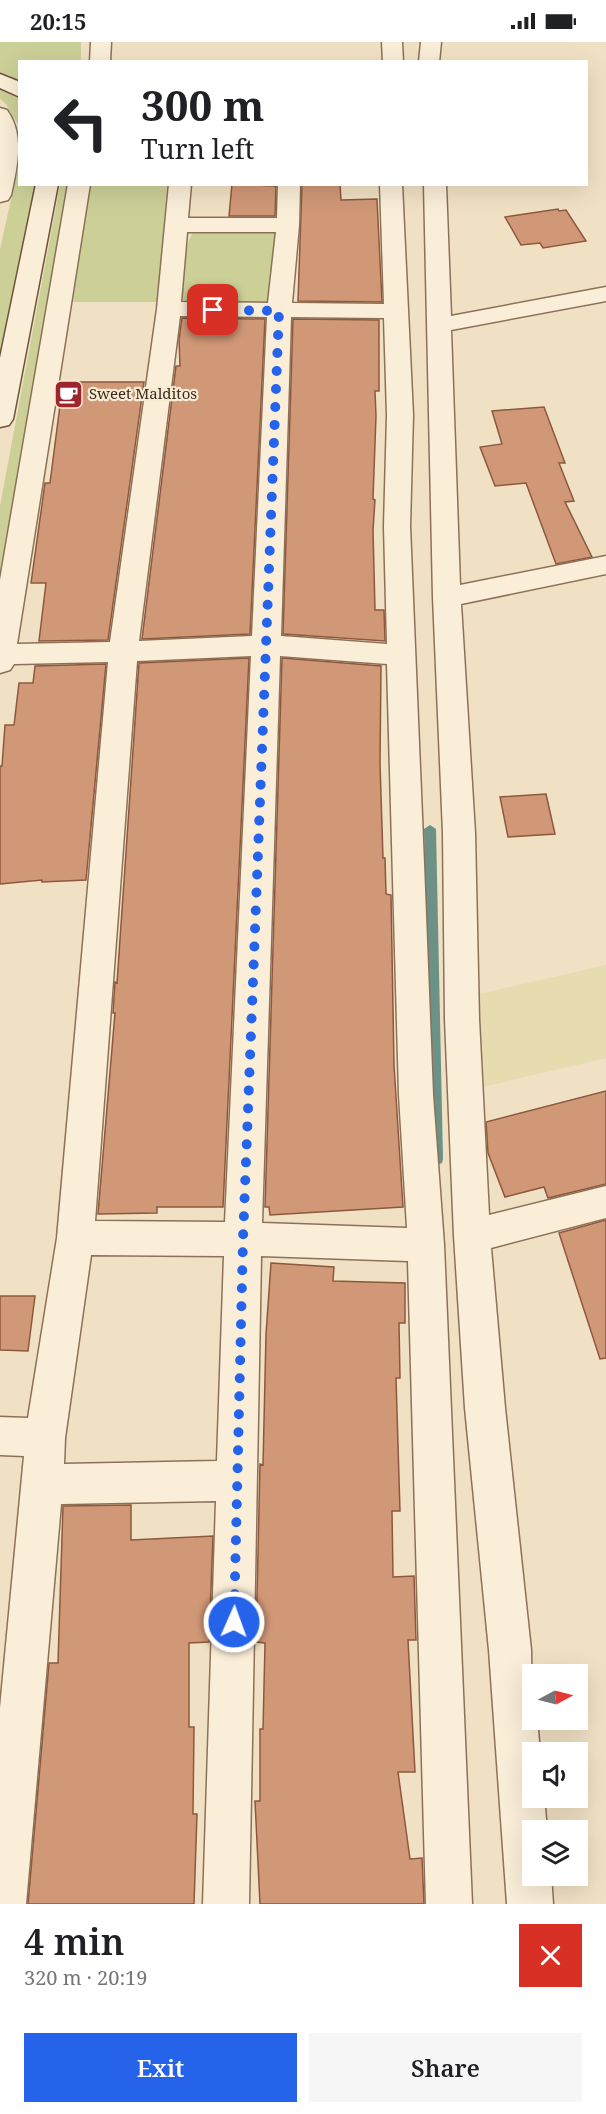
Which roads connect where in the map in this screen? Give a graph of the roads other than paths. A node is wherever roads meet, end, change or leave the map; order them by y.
1 (101, 42) edge
2 (392, 42) edge
3 (430, 42) edge
4 (100, 60) edge
5 (393, 60) edge
6 (429, 60) edge
7 (0, 80) edge
8 (18, 90) edge
9 (0, 114) edge
10 (48, 186) edge
11 (79, 186) edge
12 (180, 186) edge
13 (289, 186) edge
14 (391, 186) edge
15 (435, 186) edge
16 (0, 195) edge
17 (176, 225) junction
18 (288, 225) junction
19 (606, 294) edge
20 (169, 309) junction
21 (279, 311) junction
22 (396, 311) junction
23 (439, 324) junction
24 (0, 419) edge
25 (606, 565) edge
26 (447, 597) junction
27 (264, 645) junction
28 (123, 652) junction
29 (402, 655) junction
30 (0, 657) edge
31 (606, 1202) edge
32 (472, 1236) junction
33 (75, 1238) junction
34 (243, 1239) junction
35 (426, 1245) junction
36 (0, 1436) edge
37 (45, 1438) junction
38 (238, 1481) junction
39 (43, 1484) junction
40 (3, 1904) edge
41 (226, 1904) edge
42 (449, 1904) edge
43 (530, 1904) edge

1 - 4 street
2 - 5 street
3 - 6 street
7 - 8 street
9 - 16 street
10 - 24 street
11 - 30 street
12 - 17 street
13 - 18 street
14 - 22 street
15 - 23 street
17 - 18 street
17 - 20 street
18 - 21 street
19 - 23 street
20 - 21 street
20 - 28 street
21 - 22 street
21 - 27 street
22 - 29 street
23 - 26 street
25 - 26 street
26 - 32 street
27 - 28 street
27 - 29 street
27 - 34 street
28 - 30 street
28 - 33 street
29 - 35 street
31 - 32 street
32 - 43 street
33 - 34 street
33 - 37 street
34 - 35 street
34 - 38 street
35 - 42 street
36 - 37 street
37 - 39 street
38 - 39 street
38 - 41 street
39 - 40 street

